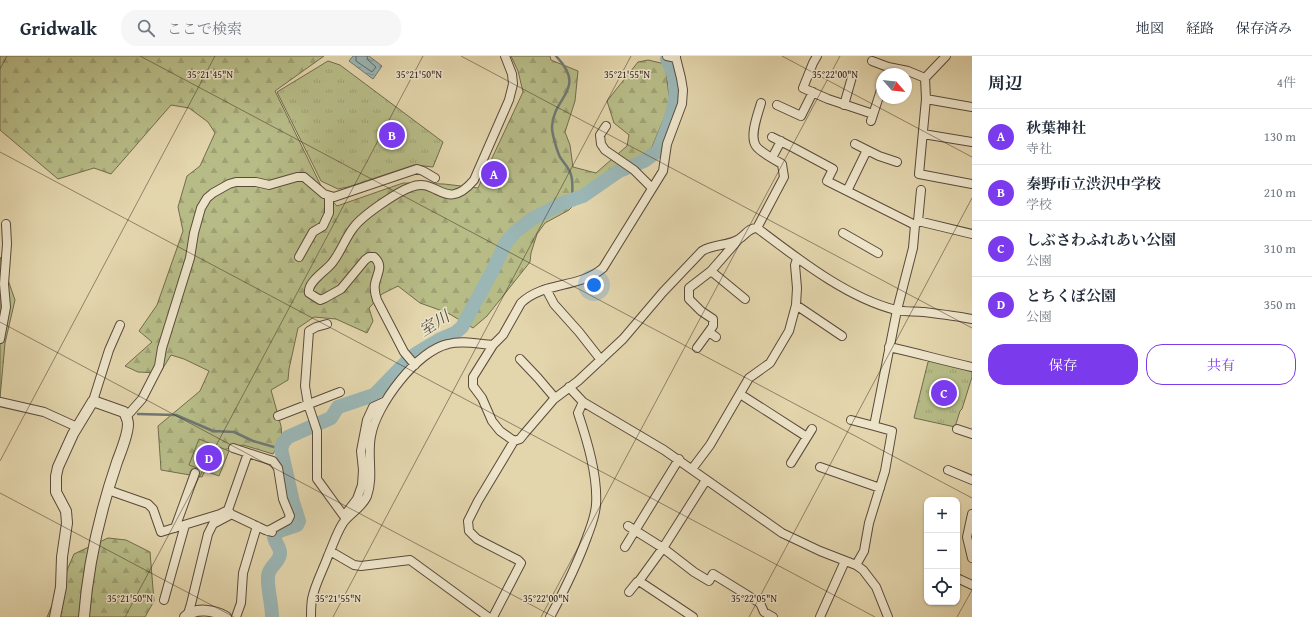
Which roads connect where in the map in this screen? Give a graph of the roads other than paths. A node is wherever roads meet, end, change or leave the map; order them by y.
1 (505, 56) edge
2 (817, 56) edge
3 (946, 56) edge
4 (673, 57) edge
5 (872, 61) dead end
6 (882, 68) edge
7 (912, 73) edge
8 (852, 77) dead end
9 (925, 78) junction
10 (813, 92) junction
11 (926, 99) junction
12 (761, 103) dead end
13 (877, 104) edge
14 (777, 105) dead end
15 (844, 105) junction
16 (972, 107) edge
17 (606, 126) dead end
18 (923, 134) junction
19 (772, 137) dead end
20 (781, 141) junction
21 (972, 142) edge
22 (855, 144) dead end
23 (867, 150) junction
24 (772, 158) junction
25 (897, 162) dead end
26 (972, 184) edge
27 (430, 187) junction
28 (652, 188) junction
29 (921, 190) dead end
30 (847, 191) junction
31 (329, 196) junction
32 (917, 223) junction
33 (6, 224) dead end
34 (757, 228) junction
35 (843, 233) dead end
36 (972, 234) edge
37 (738, 240) junction
38 (878, 253) dead end
39 (299, 257) dead end
40 (797, 259) junction
41 (711, 271) junction
42 (546, 289) junction
43 (745, 299) dead end
44 (796, 305) junction
45 (897, 310) junction
46 (972, 319) edge
47 (327, 324) dead end
48 (120, 325) dead end
49 (709, 332) junction
50 (716, 336) dead end
51 (842, 336) dead end
52 (0, 339) edge
53 (493, 345) junction
54 (697, 348) dead end
55 (889, 348) junction
56 (520, 359) dead end
57 (600, 360) junction
58 (414, 363) junction
59 (972, 367) edge
60 (570, 387) junction
61 (340, 392) dead end
62 (740, 394) junction
63 (555, 398) junction
64 (93, 401) junction
65 (0, 402) edge
66 (583, 402) junction
67 (308, 404) junction
68 (278, 416) dead end
69 (126, 417) junction
70 (851, 420) dead end
71 (874, 426) junction
72 (77, 427) junction
73 (957, 428) dead end
74 (812, 429) dead end
75 (972, 434) edge
76 (807, 437) junction
77 (514, 441) junction
78 (233, 448) dead end
79 (248, 453) junction
80 (678, 459) junction
81 (791, 463) dead end
82 (820, 467) dead end
83 (692, 469) junction
84 (948, 470) dead end
85 (195, 473) dead end
86 (706, 480) junction
87 (972, 480) edge
88 (880, 488) junction
89 (108, 490) junction
90 (230, 512) junction
91 (972, 514) edge
92 (345, 517) junction
93 (185, 525) junction
94 (257, 526) junction
95 (628, 526) dead end
96 (175, 528) junction
97 (636, 530) junction
98 (625, 548) dead end
99 (663, 548) junction
100 (330, 551) junction
101 (972, 558) edge
102 (846, 561) junction
103 (856, 565) junction
104 (960, 579) edge
105 (639, 582) junction
106 (972, 584) edge
107 (629, 592) dead end
108 (164, 600) dead end
109 (764, 615) edge
110 (186, 616) edge
111 (55, 617) edge
112 (84, 617) edge
113 (226, 617) edge
114 (236, 617) edge
115 (311, 617) edge
116 (488, 617) edge
117 (493, 617) edge
118 (550, 617) edge
119 (693, 617) edge
120 (773, 617) edge
121 (820, 617) edge
122 (888, 617) edge

1 - 27 street
2 - 10 street
3 - 9 street
4 - 28 street
5 - 6 street
7 - 9 street
8 - 15 street
9 - 11 street
10 - 14 street
10 - 15 street
11 - 16 street
11 - 18 street
12 - 24 street
13 - 15 street
17 - 28 street
18 - 21 street
18 - 26 street
19 - 20 street
20 - 24 street
20 - 30 street
22 - 23 street
23 - 25 street
23 - 30 street
24 - 34 street
27 - 31 street
27 - 58 street
28 - 42 street
29 - 32 street
30 - 32 street
31 - 39 street
31 - 69 street
32 - 36 street
32 - 45 street
33 - 52 street
34 - 37 street
34 - 40 street
35 - 38 street
37 - 41 street
37 - 57 street
40 - 44 street
40 - 45 street
41 - 43 street
41 - 49 street
42 - 53 street
42 - 57 street
44 - 51 street
44 - 62 street
45 - 46 street
45 - 55 street
47 - 67 street
48 - 64 street
49 - 50 street
49 - 54 street
53 - 58 street
53 - 77 street
55 - 59 street
55 - 71 street
56 - 63 street
57 - 60 street
58 - 92 street
60 - 63 street
60 - 66 street
61 - 67 street
62 - 76 street
62 - 83 street
63 - 77 street
64 - 69 street
64 - 72 street
65 - 72 street
66 - 80 street
66 - 118 street
67 - 68 street
67 - 92 street
69 - 89 street
70 - 71 street
71 - 88 street
72 - 111 street
73 - 75 street
74 - 76 street
76 - 81 street
77 - 117 street
78 - 79 street
79 - 90 street
79 - 94 street
80 - 83 street
80 - 97 street
82 - 88 street
83 - 86 street
84 - 87 street
85 - 96 street
86 - 99 street
86 - 102 street
88 - 103 street
89 - 96 street
89 - 112 street
90 - 93 street
90 - 94 street
90 - 110 street
91 - 101 street
92 - 100 street
93 - 96 street
93 - 108 street
94 - 114 street
95 - 97 street
97 - 98 street
97 - 99 street
99 - 105 street
99 - 109 street
100 - 115 street
100 - 116 street
102 - 103 street
102 - 121 street
103 - 122 street
104 - 106 street
105 - 107 street
105 - 119 street
109 - 120 street
110 - 113 street

